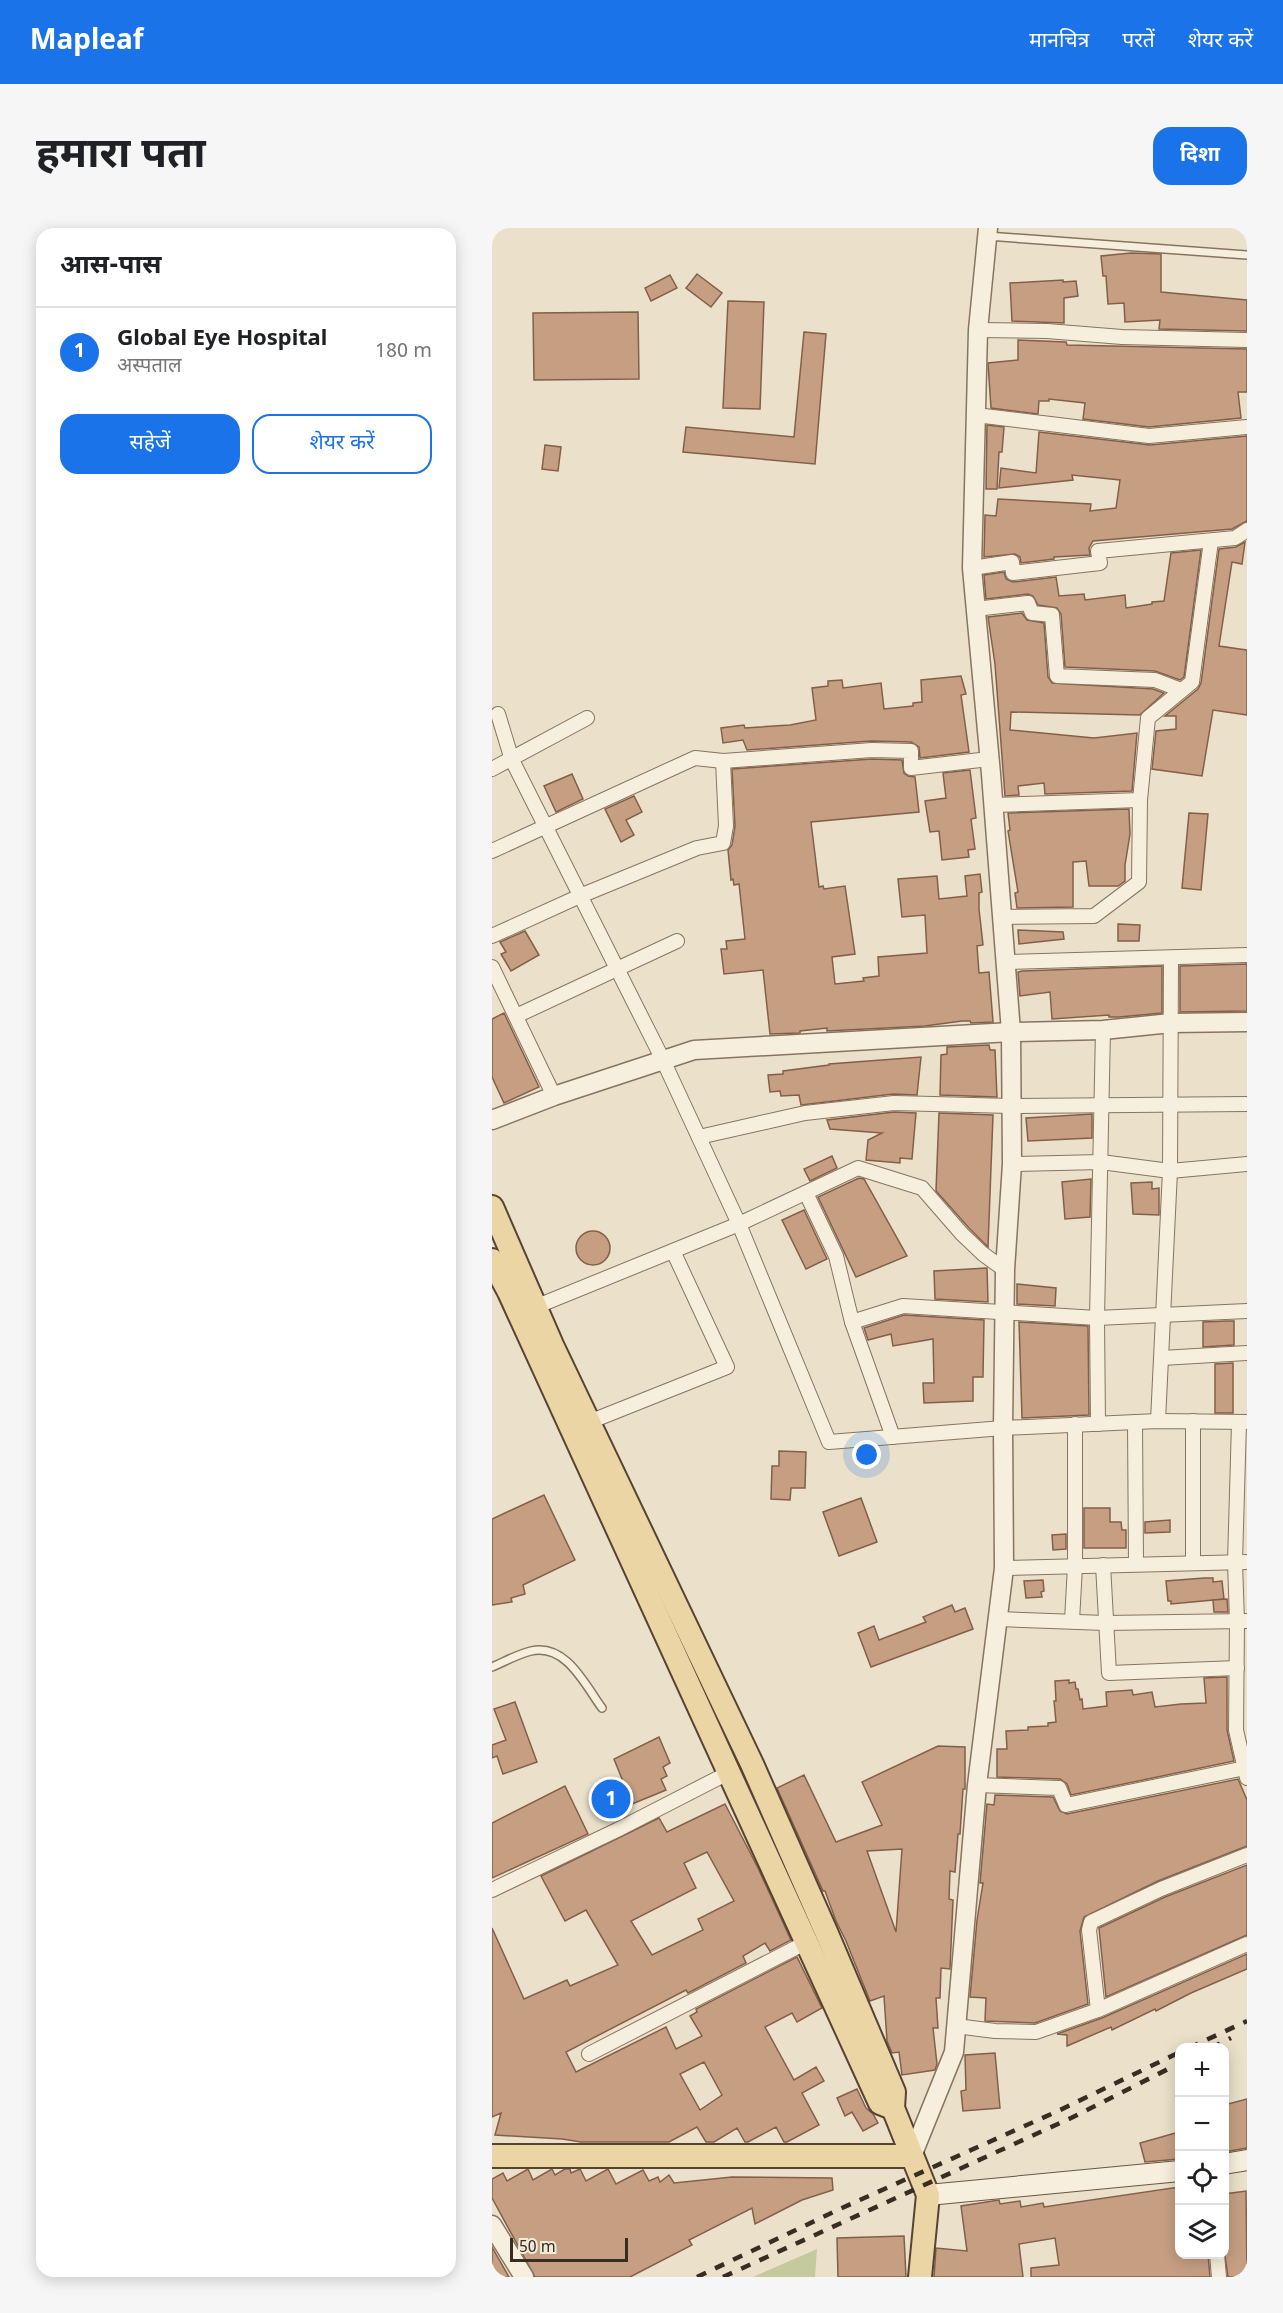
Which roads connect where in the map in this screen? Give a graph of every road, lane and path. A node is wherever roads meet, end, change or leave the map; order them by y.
1 (988, 232) edge
2 (1247, 255) edge
3 (978, 330) junction
4 (1247, 340) edge
5 (976, 415) junction
6 (1247, 428) edge
7 (1247, 530) edge
8 (1211, 541) junction
9 (972, 568) junction
10 (975, 609) junction
11 (1181, 690) junction
12 (498, 714) dead end
13 (587, 718) dead end
14 (989, 759) junction
15 (512, 760) junction
16 (723, 761) junction
17 (492, 769) edge
18 (1140, 800) junction
19 (993, 805) junction
20 (545, 826) junction
21 (492, 851) edge
22 (580, 896) junction
23 (1002, 917) junction
24 (492, 936) edge
25 (677, 941) dead end
26 (1247, 956) edge
27 (1171, 959) junction
28 (1006, 962) junction
29 (492, 967) edge
30 (618, 970) junction
31 (516, 1016) junction
32 (1247, 1022) edge
33 (1171, 1023) junction
34 (1103, 1030) junction
35 (1011, 1032) junction
36 (663, 1060) junction
37 (554, 1096) junction
38 (1247, 1104) edge
39 (1102, 1105) junction
40 (1171, 1105) junction
41 (1011, 1106) junction
42 (492, 1120) edge
43 (699, 1137) junction
44 (1101, 1162) junction
45 (1012, 1164) junction
46 (1247, 1164) edge
47 (1170, 1171) junction
48 (806, 1193) junction
49 (492, 1207) edge
50 (740, 1224) junction
51 (673, 1251) junction
52 (492, 1260) edge
53 (1005, 1270) junction
54 (535, 1307) junction
55 (1247, 1311) edge
56 (1005, 1314) junction
57 (1162, 1314) junction
58 (1097, 1318) junction
59 (852, 1322) junction
60 (1247, 1353) edge
61 (1162, 1358) junction
62 (1158, 1421) junction
63 (1193, 1421) junction
64 (589, 1422) junction
65 (1135, 1422) junction
66 (1243, 1423) edge
67 (1075, 1424) junction
68 (1098, 1424) junction
69 (1003, 1428) junction
70 (893, 1437) junction
71 (1241, 1562) edge
72 (1193, 1563) junction
73 (1136, 1564) junction
74 (1103, 1565) junction
75 (1075, 1566) junction
76 (1004, 1568) junction
77 (999, 1619) junction
78 (1242, 1621) edge
79 (1072, 1622) junction
80 (1105, 1623) junction
81 (492, 1667) edge
82 (1237, 1668) junction
83 (602, 1708) dead end
84 (730, 1772) junction
85 (1246, 1773) edge
86 (977, 1785) junction
87 (1247, 1855) edge
88 (492, 1890) edge
89 (807, 1942) junction
90 (1247, 1944) edge
91 (1098, 2010) junction
92 (956, 2026) junction
93 (589, 2054) dead end
94 (893, 2108) junction
95 (492, 2156) edge
96 (912, 2156) junction
97 (1247, 2160) edge
98 (1229, 2163) edge
99 (1175, 2171) edge
100 (928, 2194) junction
101 (494, 2233) edge
102 (1217, 2259) edge
103 (524, 2277) edge
104 (920, 2277) edge
105 (1220, 2277) edge

1 - 2 lane
1 - 3 street
3 - 4 street
3 - 5 street
5 - 6 street
5 - 9 street
7 - 8 street
8 - 9 street
8 - 11 street
9 - 10 street
10 - 11 street
10 - 14 street
11 - 18 street
12 - 15 street
13 - 15 street
14 - 16 street
14 - 19 street
15 - 17 street
15 - 20 street
16 - 20 street
16 - 22 street
18 - 19 street
18 - 23 street
19 - 23 street
20 - 21 street
20 - 22 street
22 - 24 street
22 - 30 street
23 - 28 street
25 - 30 street
26 - 27 street
27 - 28 street
27 - 33 street
28 - 35 street
29 - 31 street
30 - 31 street
30 - 36 street
31 - 37 street
32 - 33 street
33 - 34 street
33 - 40 street
34 - 35 street
34 - 39 street
35 - 36 street
35 - 41 street
36 - 37 street
36 - 43 street
37 - 42 street
38 - 40 street
39 - 40 street
39 - 41 street
39 - 44 street
40 - 47 street
41 - 43 street
41 - 45 street
43 - 50 street
44 - 45 street
44 - 47 street
44 - 58 street
45 - 53 street
46 - 47 street
47 - 57 street
48 - 50 street
48 - 53 street
48 - 59 street
49 - 54 main road
50 - 51 street
50 - 70 street
51 - 54 street
51 - 64 street
52 - 84 main road
53 - 56 street
54 - 64 main road
55 - 57 street
56 - 58 street
56 - 59 street
56 - 69 street
57 - 58 street
57 - 61 street
58 - 68 street
59 - 70 street
60 - 61 street
61 - 62 street
62 - 63 street
62 - 65 street
63 - 66 street
63 - 72 street
64 - 94 main road
65 - 68 street
65 - 73 street
66 - 71 street
67 - 68 street
67 - 69 street
67 - 75 street
69 - 70 street
69 - 76 street
71 - 72 street
71 - 78 street
72 - 73 street
73 - 74 street
74 - 75 street
74 - 80 street
75 - 76 street
75 - 79 street
76 - 77 street
77 - 79 street
77 - 86 street
78 - 80 street
78 - 82 street
79 - 80 street
80 - 82 street
81 - 83 lane
82 - 85 street
84 - 88 street
84 - 89 main road
85 - 86 street
86 - 92 street
87 - 91 street
89 - 93 street
89 - 94 main road
90 - 91 street
91 - 92 street
92 - 96 street
94 - 96 main road
95 - 96 main road
96 - 100 main road
97 - 98 main road
99 - 100 main road
100 - 104 main road
101 - 103 street
102 - 105 street

